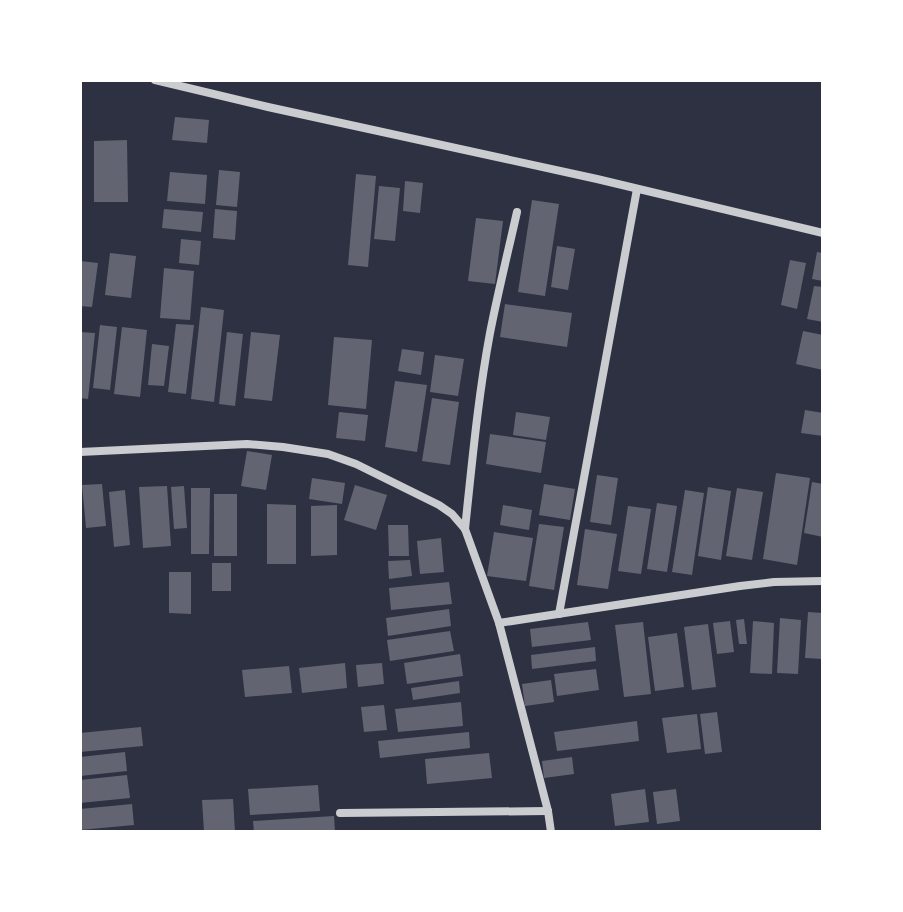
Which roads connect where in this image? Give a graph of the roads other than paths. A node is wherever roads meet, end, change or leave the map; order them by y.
1 (155, 80) edge
2 (637, 189) junction
3 (517, 212) dead end
4 (823, 233) edge
5 (80, 452) edge
6 (465, 529) junction
7 (823, 581) edge
8 (559, 614) junction
9 (499, 623) junction
10 (548, 811) junction
11 (340, 813) dead end
12 (551, 832) edge

1 - 2 street
2 - 4 street
2 - 8 street
3 - 6 street
5 - 6 street
6 - 9 street
7 - 8 street
8 - 9 street
9 - 10 street
10 - 11 street
10 - 12 street

